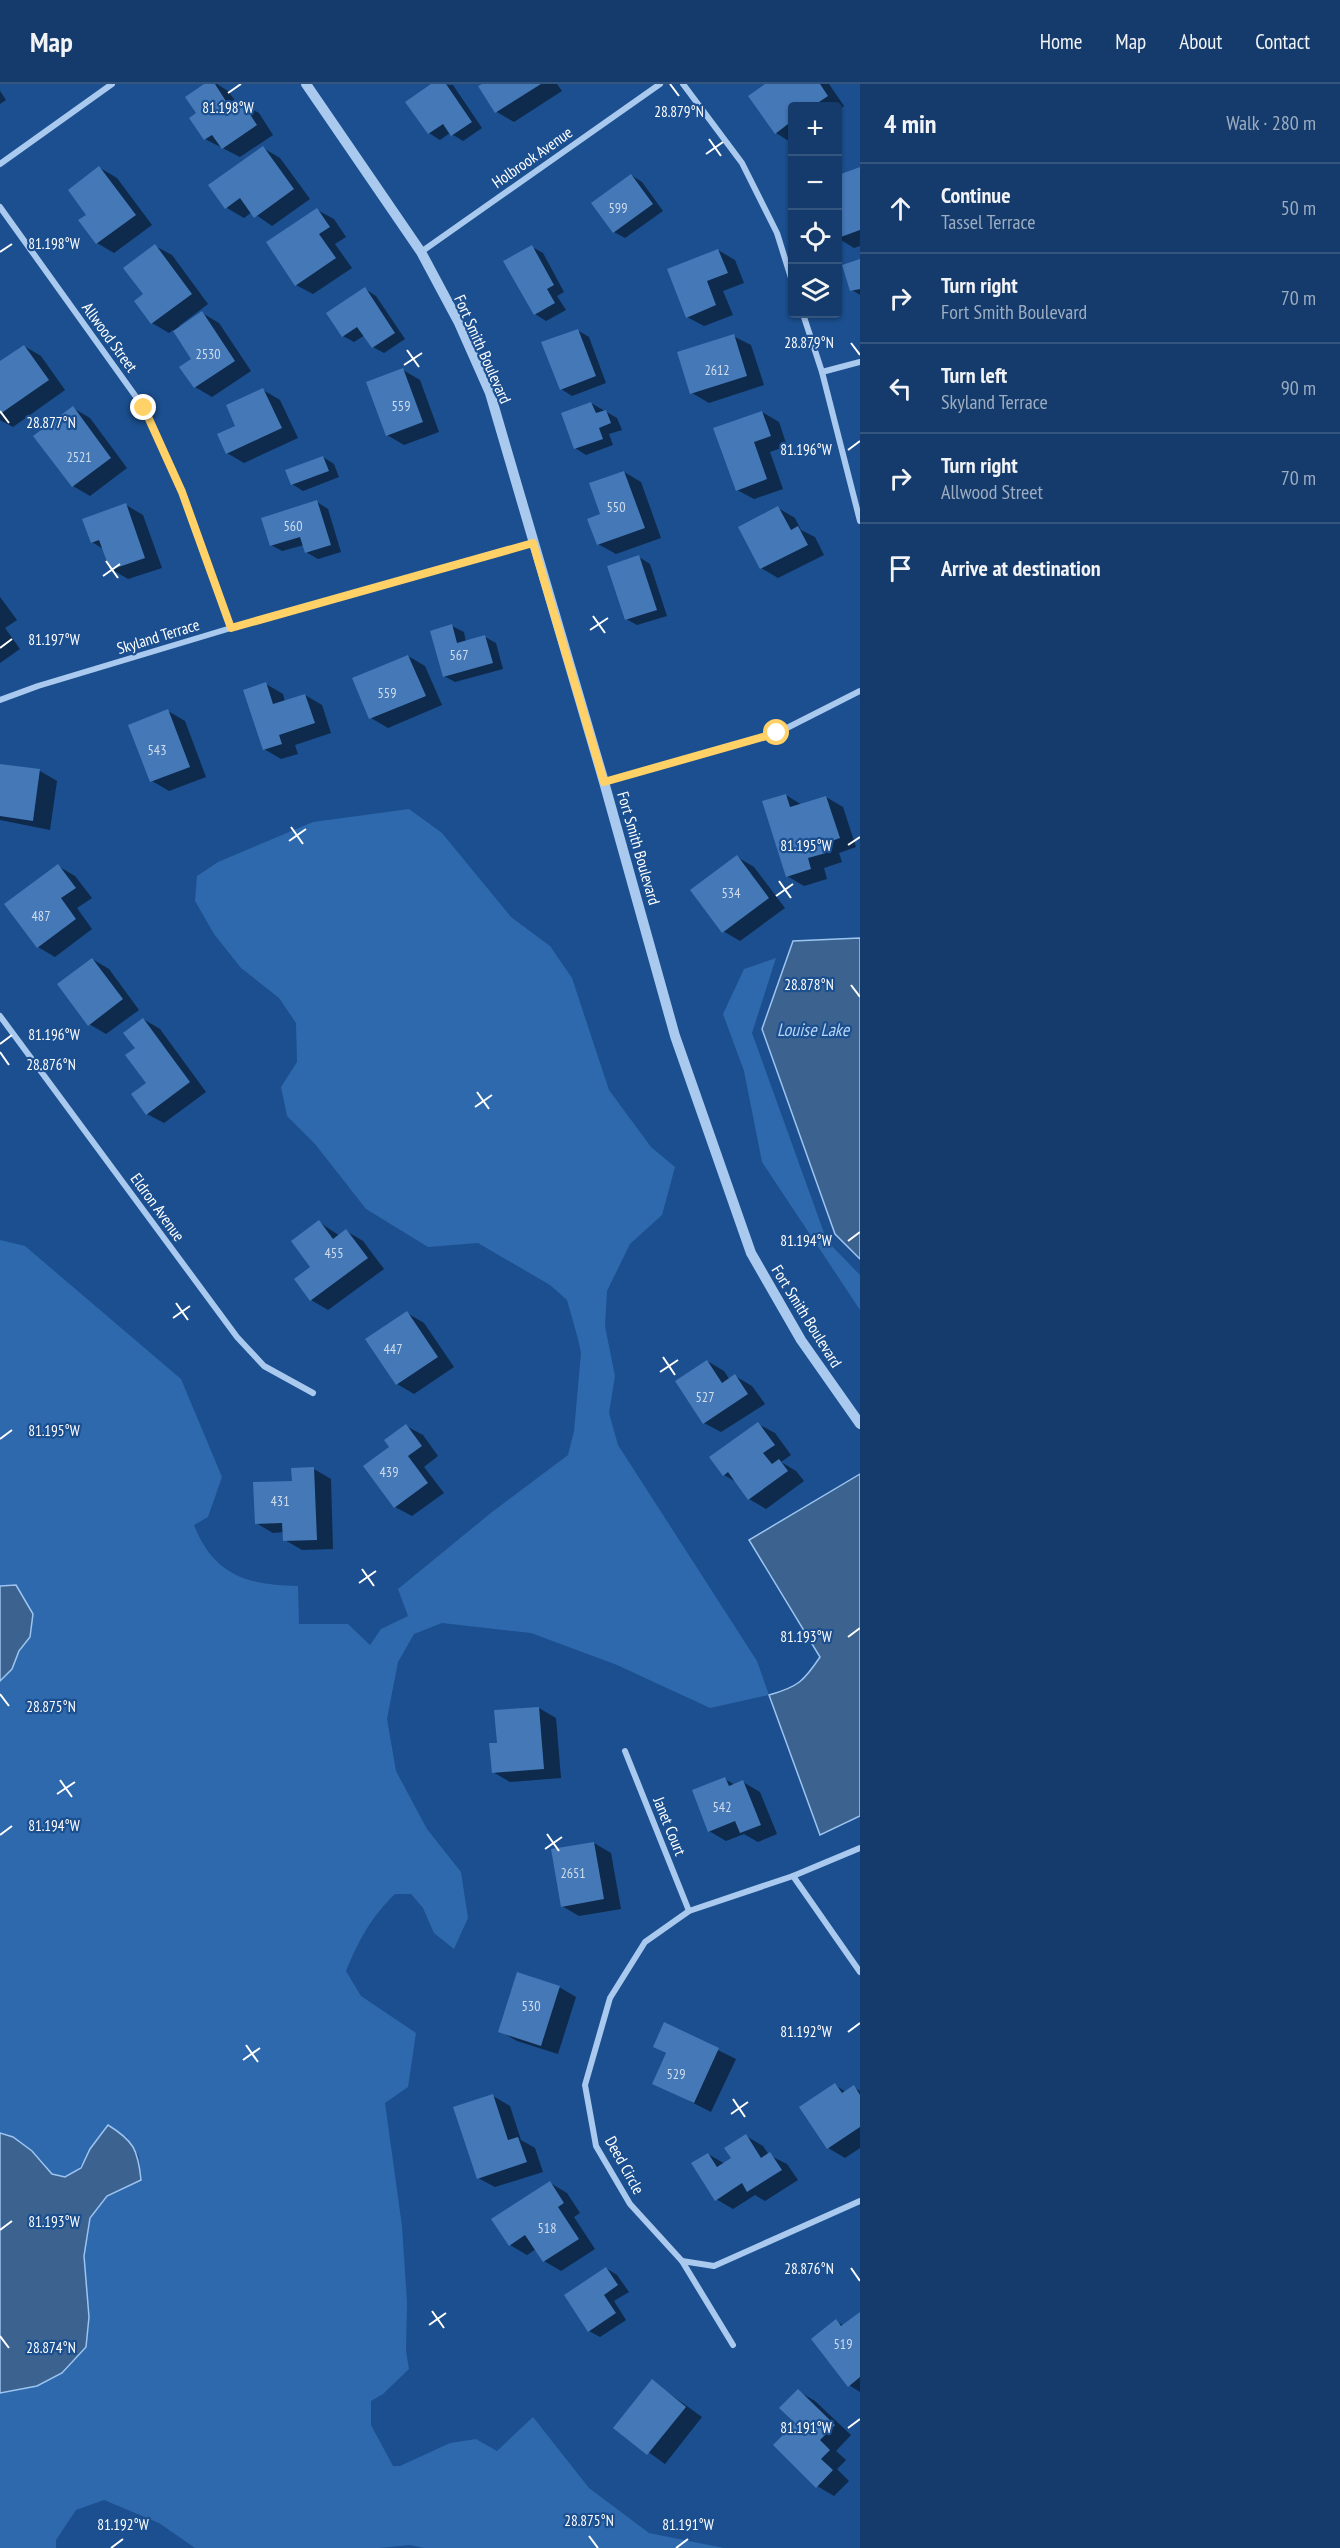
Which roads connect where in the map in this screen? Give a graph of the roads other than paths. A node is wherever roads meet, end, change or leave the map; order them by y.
1 (111, 84) edge
2 (306, 84) edge
3 (660, 84) edge
4 (683, 84) edge
5 (0, 164) edge
6 (0, 207) edge
7 (421, 252) junction
8 (788, 268) edge
9 (804, 318) edge
10 (860, 362) edge
11 (822, 372) junction
12 (860, 521) edge
13 (533, 543) junction
14 (231, 628) junction
15 (860, 691) edge
16 (0, 700) edge
17 (604, 782) junction
18 (0, 1016) edge
19 (313, 1393) dead end
20 (860, 1424) edge
21 (625, 1751) dead end
22 (860, 1848) edge
23 (793, 1876) junction
24 (689, 1911) junction
25 (860, 1972) edge
26 (860, 2201) edge
27 (682, 2261) junction
28 (733, 2345) dead end

1 - 5 street
2 - 7 street, Fort Smith Boulevard
3 - 7 street, Holbrook Avenue
4 - 8 street
6 - 14 street, Allwood Street
7 - 13 street, Fort Smith Boulevard
9 - 11 street
10 - 11 street
11 - 12 street
13 - 14 street, Skyland Terrace
13 - 17 street, Fort Smith Boulevard
14 - 16 street, Skyland Terrace
15 - 17 street
17 - 20 street, Fort Smith Boulevard
18 - 19 street, Eldron Avenue
21 - 24 street, Janet Court
22 - 23 street, Deed Circle
23 - 24 street, Deed Circle
23 - 25 street
24 - 27 street, Deed Circle
26 - 27 street
27 - 28 street, Deed Circle

